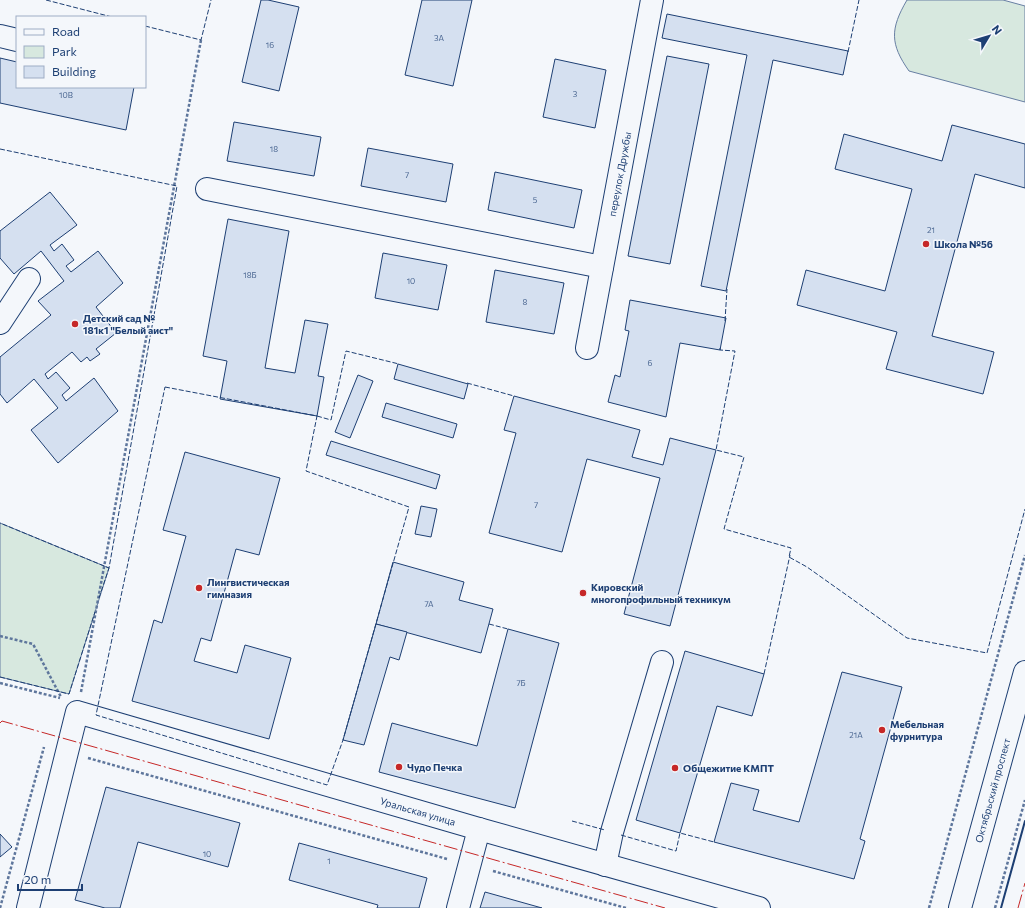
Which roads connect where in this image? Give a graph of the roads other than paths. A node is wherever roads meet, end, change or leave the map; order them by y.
1 (652, 0) edge
2 (0, 36) edge
3 (16, 40) edge
4 (207, 189) dead end
5 (602, 267) junction
6 (29, 279) dead end
7 (0, 323) edge
8 (587, 348) dead end
9 (662, 662) dead end
10 (1025, 672) edge
11 (480, 829) junction
12 (605, 864) junction
13 (28, 908) edge
14 (458, 908) edge
15 (759, 908) edge
16 (960, 908) edge

1 - 5 street, переулок Дружбы
2 - 3 street
4 - 5 street
5 - 8 street, переулок Дружбы
6 - 7 street
9 - 12 street
10 - 16 street, Октябрьский проспект
11 - 12 street, Уральская улица
11 - 13 street, Уральская улица
11 - 14 street
12 - 15 street, Уральская улица

